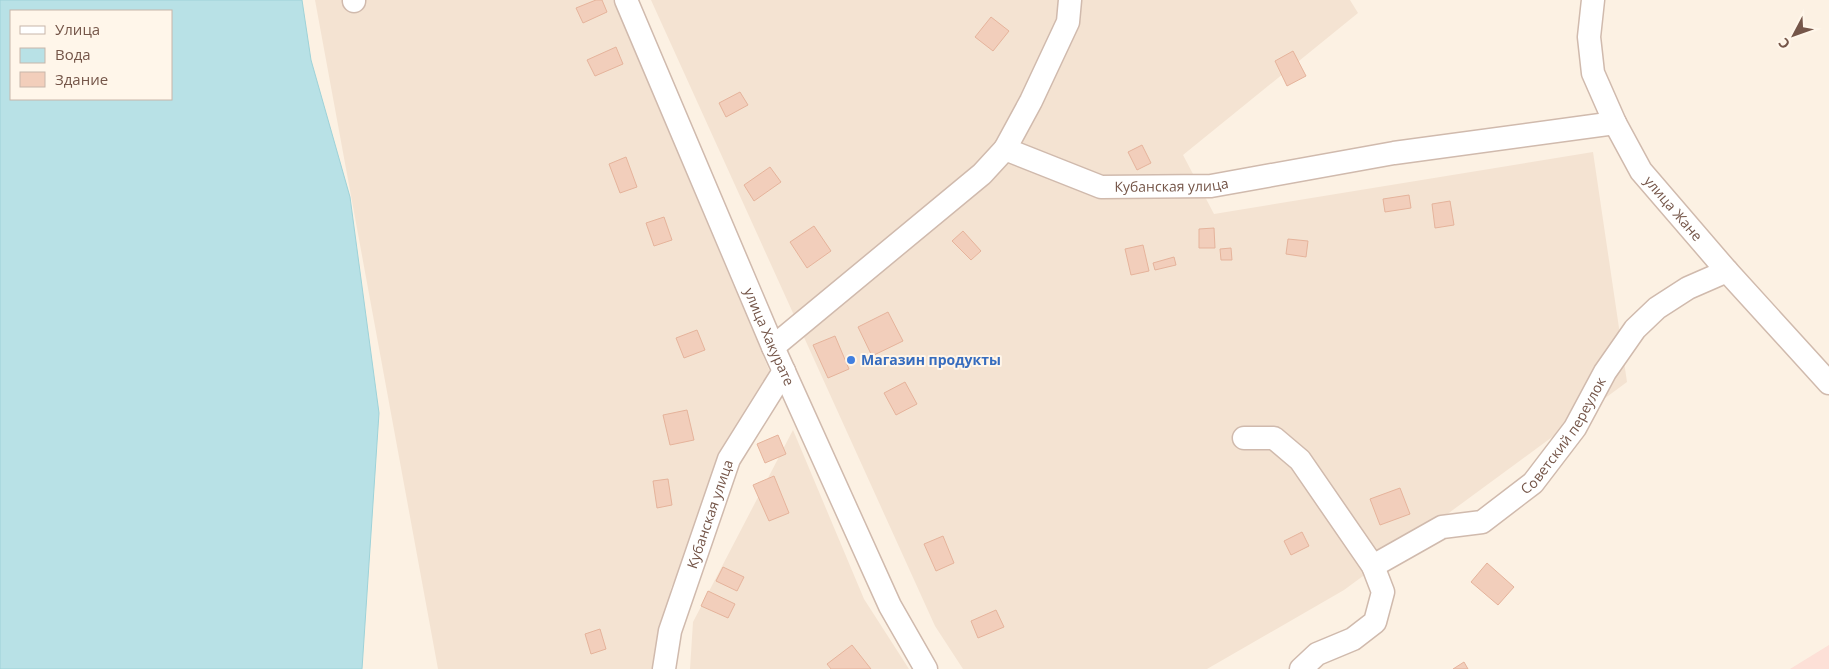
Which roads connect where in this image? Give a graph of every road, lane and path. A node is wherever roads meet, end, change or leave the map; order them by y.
1 (626, 0) edge
2 (1070, 0) edge
3 (1592, 0) edge
4 (1615, 123) junction
5 (1005, 149) junction
6 (1727, 271) junction
7 (773, 347) junction
8 (784, 371) junction
9 (1829, 383) edge
10 (1244, 438) dead end
11 (1373, 566) junction
12 (664, 669) edge
13 (926, 669) edge
14 (1301, 669) edge

1 - 7 street, улица Хакурате
2 - 5 street
3 - 4 street, улица Жане
4 - 5 street, Кубанская улица
4 - 6 street, улица Жане
5 - 7 street
6 - 9 street, улица Жане
6 - 11 street, Советский переулок
7 - 8 street, улица Хакурате
8 - 12 street, Кубанская улица
8 - 13 street, улица Хакурате
10 - 11 street
11 - 14 street

